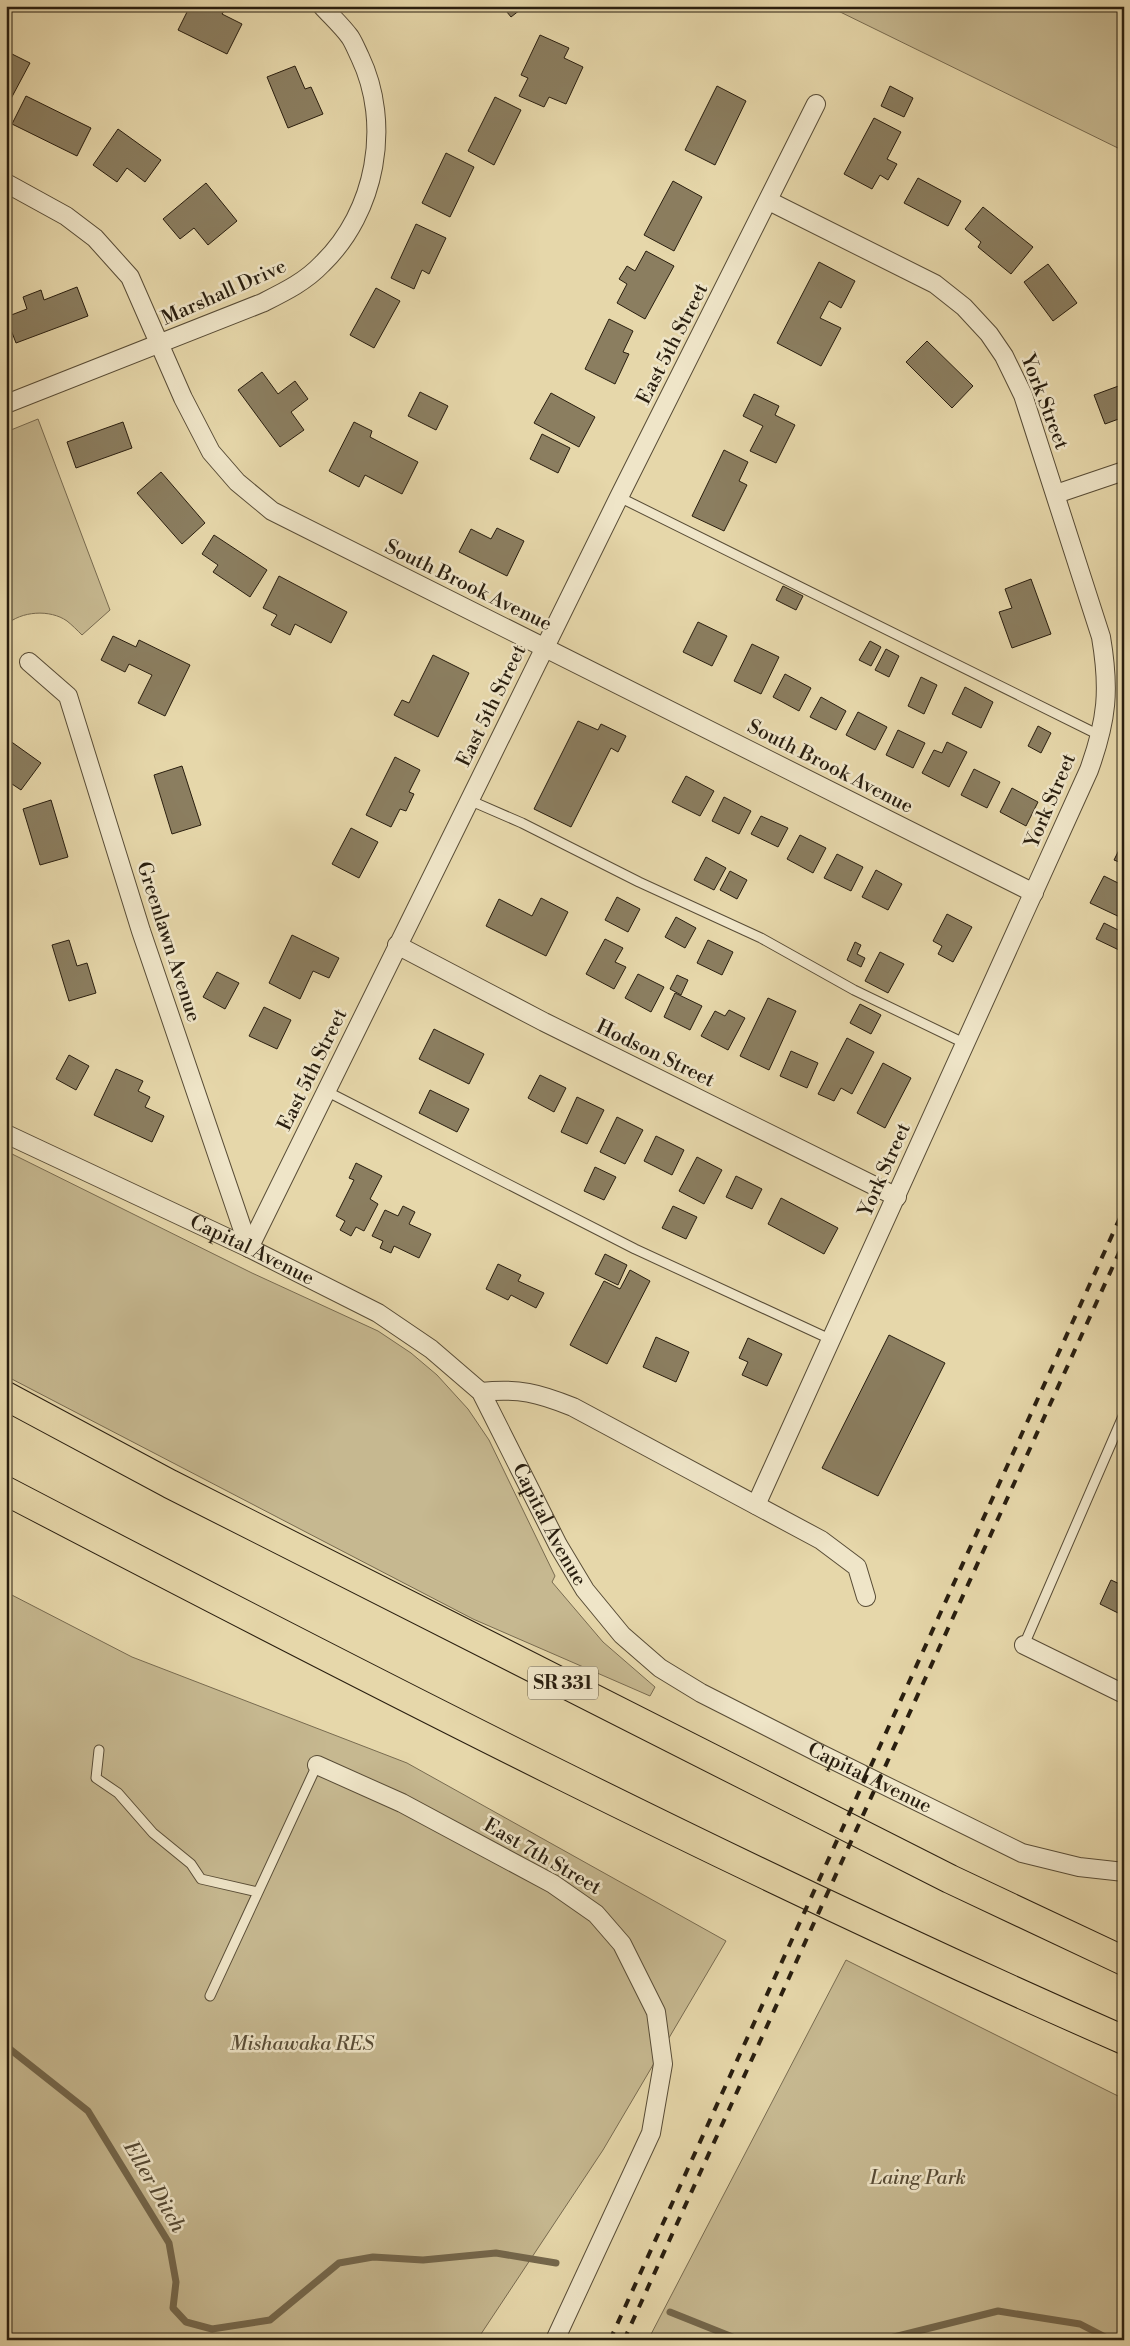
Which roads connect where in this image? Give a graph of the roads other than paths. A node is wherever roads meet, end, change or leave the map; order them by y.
1 (322, 6) edge
2 (816, 104) dead end
3 (6, 183) edge
4 (770, 201) junction
5 (161, 344) junction
6 (6, 404) edge
7 (1124, 471) edge
8 (1056, 494) junction
9 (619, 497) junction
10 (545, 648) junction
11 (30, 662) dead end
12 (1101, 736) junction
13 (469, 800) junction
14 (1034, 893) junction
15 (397, 945) junction
16 (966, 1044) junction
17 (326, 1091) junction
18 (6, 1134) edge
19 (897, 1197) junction
20 (250, 1248) junction
21 (832, 1340) junction
22 (481, 1392) junction
23 (6, 1396) edge
24 (1124, 1414) edge
25 (6, 1491) edge
26 (756, 1504) junction
27 (866, 1598) dead end
28 (1024, 1645) joint
29 (1124, 1694) edge
30 (100, 1750) dead end
31 (317, 1765) joint
32 (1124, 1872) edge
33 (258, 1892) junction
34 (1124, 1961) edge
35 (210, 1996) dead end
36 (1124, 2040) edge
37 (555, 2340) edge

1 - 5 street, Marshall Drive
2 - 4 street, East 5th Street
3 - 5 street, South Brook Avenue
4 - 8 street, York Street
4 - 9 street, East 5th Street
5 - 6 street, Marshall Drive
5 - 10 street, South Brook Avenue
7 - 8 street
8 - 12 street, York Street
9 - 10 street, East 5th Street
9 - 12 lane
10 - 13 street, East 5th Street
10 - 14 street, South Brook Avenue
11 - 20 street, Greenlawn Avenue
12 - 14 street, York Street
13 - 15 street, East 5th Street
13 - 16 lane
14 - 16 street, York Street
15 - 17 street, East 5th Street
15 - 19 street, Hodson Street
16 - 19 street, York Street
17 - 20 street, East 5th Street
17 - 21 lane
18 - 20 street, Capital Avenue
19 - 21 street, York Street
20 - 22 street, Capital Avenue
21 - 26 street, York Street
22 - 26 street
22 - 32 street, Capital Avenue
23 - 34 highway, SR 331
24 - 28 lane
25 - 36 highway
26 - 27 street
28 - 29 street
30 - 33 lane
31 - 33 lane
31 - 37 street, East 7th Street
33 - 35 lane

